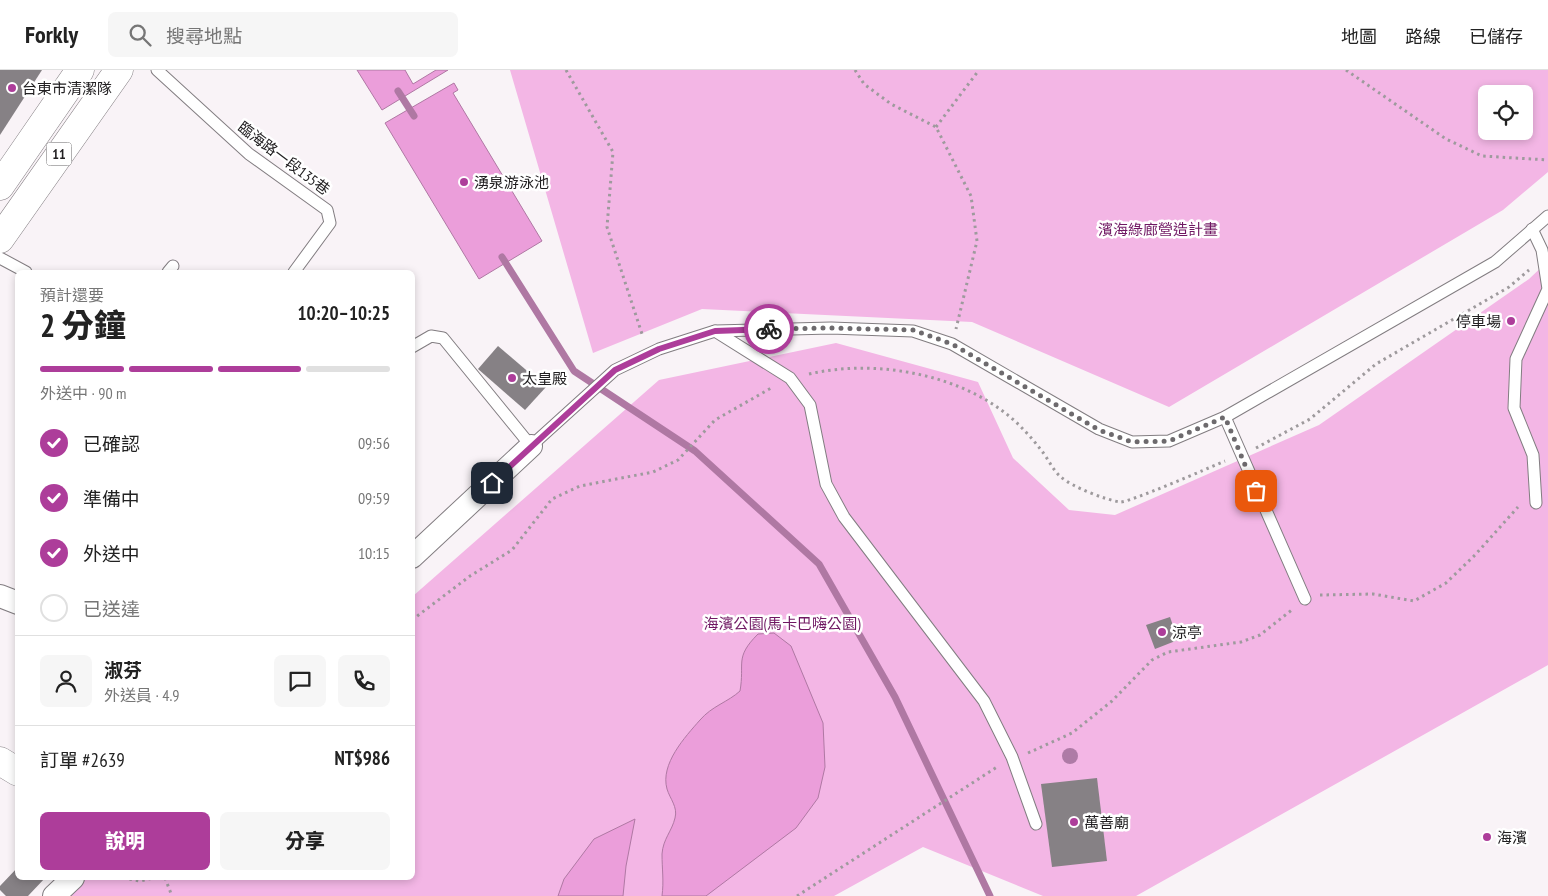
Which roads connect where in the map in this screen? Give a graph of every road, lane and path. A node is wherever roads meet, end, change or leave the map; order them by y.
1 (80, 70) edge
2 (119, 70) edge
3 (157, 70) edge
4 (566, 70) edge
5 (855, 70) edge
6 (979, 70) edge
7 (1346, 70) edge
8 (936, 127) junction
9 (1548, 160) edge
10 (0, 186) edge
11 (1548, 216) edge
12 (1532, 229) junction
13 (0, 239) edge
14 (0, 258) edge
15 (1544, 258) junction
16 (22, 270) edge
17 (295, 270) edge
18 (715, 331) junction
19 (952, 344) junction
20 (415, 345) edge
21 (648, 354) junction
22 (790, 378) junction
23 (1225, 417) junction
24 (531, 446) junction
25 (1240, 455) junction
26 (1536, 504) joint
27 (415, 554) edge
28 (0, 596) edge
29 (1305, 599) junction
30 (15, 602) edge
31 (415, 618) edge
32 (1012, 757) junction
33 (0, 761) edge
34 (15, 770) edge
35 (1036, 824) dead end
36 (71, 880) edge
37 (166, 880) edge
38 (54, 896) edge
39 (172, 896) edge
40 (796, 896) edge

1 - 10 main road, 11
2 - 13 main road, 11
3 - 17 lane, 臨海路一段135巷
4 - 21 path
5 - 8 path
6 - 8 path
7 - 9 path
8 - 19 path
11 - 12 lane
12 - 15 lane
12 - 23 lane
14 - 16 lane
15 - 25 path
15 - 26 lane
18 - 19 lane
18 - 21 lane
18 - 22 lane
19 - 23 lane
20 - 24 lane
21 - 24 lane
22 - 25 path
22 - 31 path
22 - 32 lane
23 - 25 lane
24 - 27 street
25 - 29 lane
26 - 29 path
28 - 30 street
29 - 32 path
32 - 35 lane
32 - 40 path
33 - 34 main road
36 - 38 street
37 - 39 path

